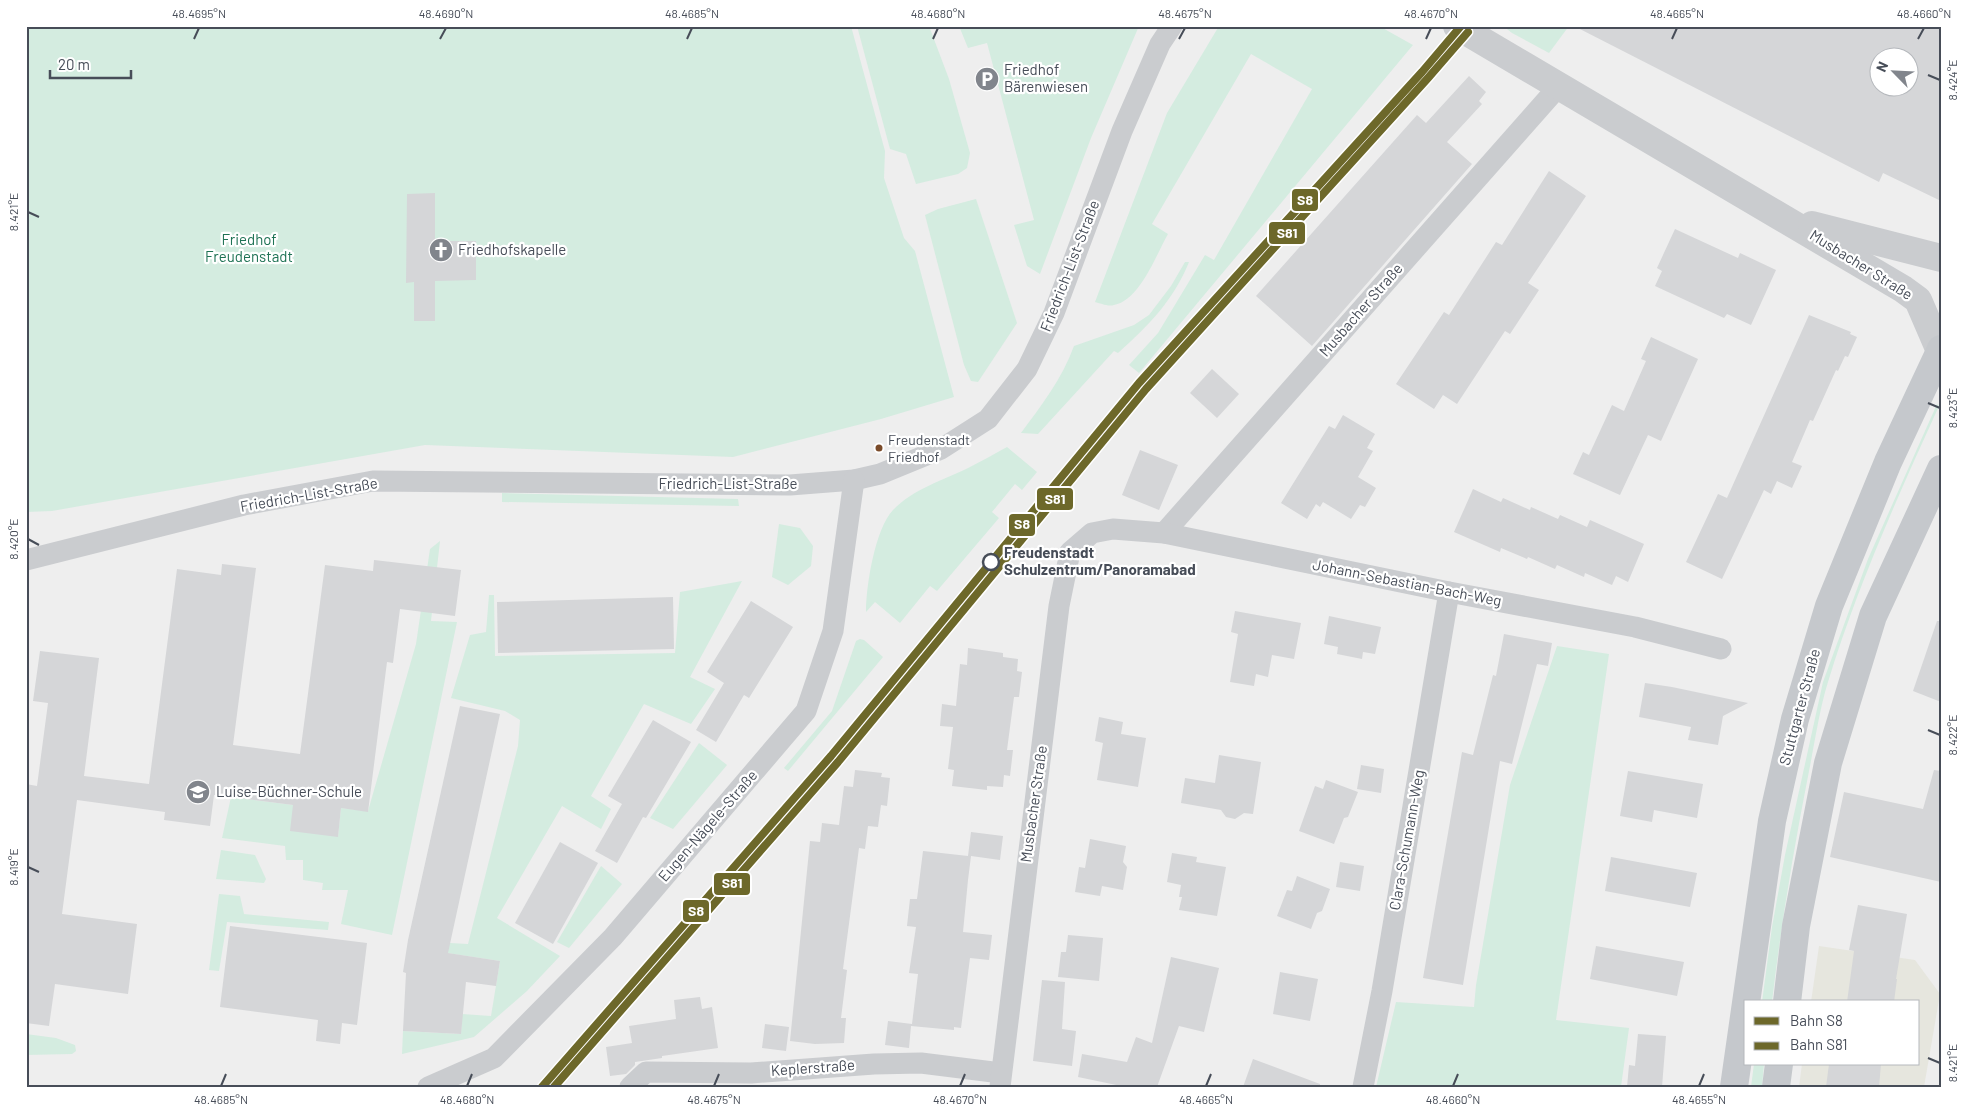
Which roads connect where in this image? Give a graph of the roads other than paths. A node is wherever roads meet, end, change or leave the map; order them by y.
1 (1172, 26) edge
2 (1457, 26) edge
3 (1559, 86) junction
4 (1782, 217) junction
5 (1941, 258) edge
6 (1940, 350) edge
7 (1941, 469) edge
8 (854, 480) junction
9 (1092, 533) joint
10 (1164, 533) junction
11 (26, 560) edge
12 (1449, 592) junction
13 (1721, 649) dead end
14 (1745, 1000) edge
15 (1786, 1000) edge
16 (1744, 1005) edge
17 (1779, 1066) edge
18 (1004, 1083) edge
19 (428, 1087) edge
20 (630, 1087) edge
21 (1363, 1087) edge
22 (1734, 1087) edge
23 (1776, 1087) edge

1 - 8 street, Friedrich-List-Straße
2 - 3 street, Musbacher Straße
3 - 4 street, Musbacher Straße
3 - 10 street, Musbacher Straße
4 - 5 street, Musbacher Straße
4 - 6 street, Musbacher Straße
6 - 14 main road, Stuttgarter Straße
7 - 15 main road
8 - 11 street, Friedrich-List-Straße
8 - 19 street, Eugen-Nägele-Straße
9 - 10 street, Johann-Sebastian-Bach-Weg
9 - 18 street, Musbacher Straße
10 - 12 street, Johann-Sebastian-Bach-Weg
12 - 13 street, Johann-Sebastian-Bach-Weg
12 - 21 street, Clara-Schumann-Weg
16 - 22 main road, Stuttgarter Straße
17 - 23 main road
18 - 20 street, Keplerstraße

